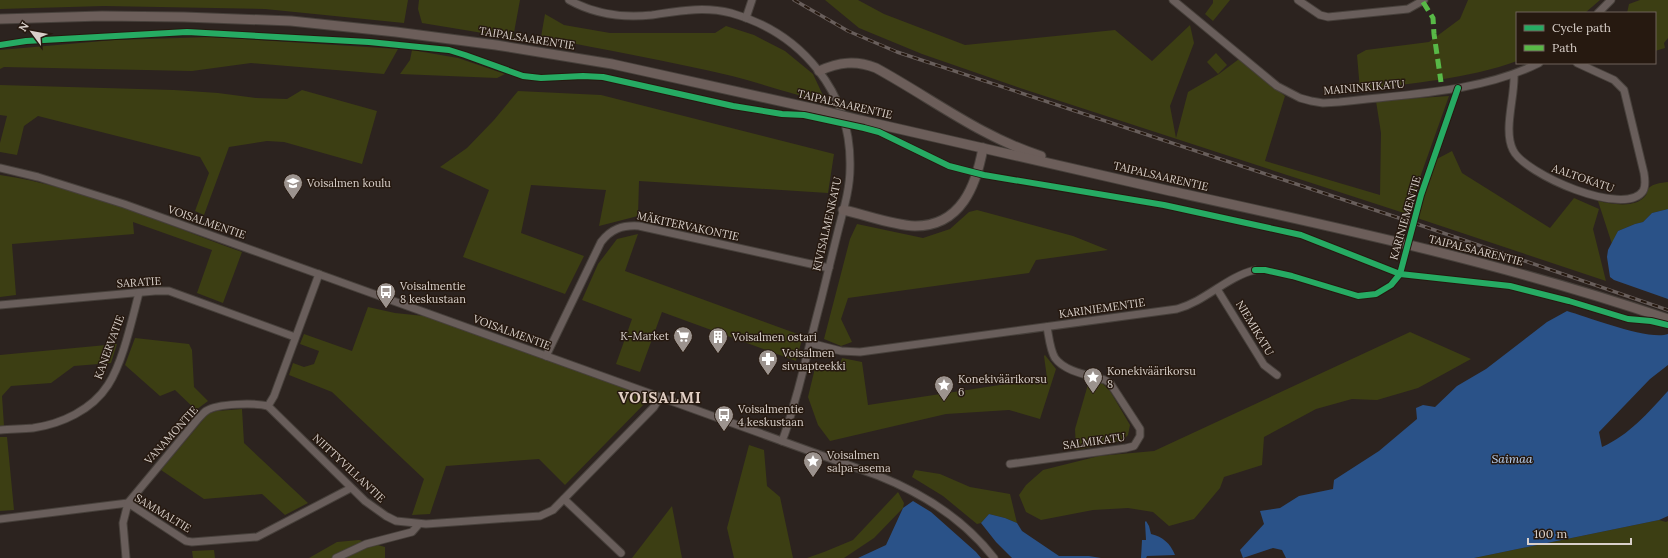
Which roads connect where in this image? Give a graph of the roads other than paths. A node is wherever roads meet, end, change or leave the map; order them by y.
1 (569, 0) edge
2 (752, 0) edge
3 (1173, 0) edge
4 (1298, 0) edge
5 (1424, 0) edge
6 (1611, 0) edge
7 (1599, 12) edge
8 (746, 18) junction
9 (0, 19) edge
10 (1537, 64) edge
11 (1579, 64) edge
12 (819, 71) junction
13 (1514, 75) junction
14 (983, 148) junction
15 (0, 168) edge
16 (1111, 177) junction
17 (843, 210) junction
18 (829, 268) junction
19 (1255, 270) dead end
20 (319, 274) junction
21 (1217, 289) junction
22 (139, 293) junction
23 (0, 305) edge
24 (1665, 318) edge
25 (1048, 327) junction
26 (295, 337) junction
27 (810, 343) junction
28 (546, 356) junction
29 (1277, 375) dead end
30 (660, 397) junction
31 (268, 406) junction
32 (0, 430) edge
33 (782, 441) junction
34 (1010, 464) dead end
35 (351, 488) junction
36 (564, 499) junction
37 (128, 503) junction
38 (0, 519) edge
39 (419, 524) junction
40 (621, 553) dead end
41 (126, 558) edge
42 (336, 558) edge
43 (994, 558) edge

1 - 8 street, KIVISALMENKATU
2 - 8 street
3 - 13 street, MAININKIKATU
4 - 5 street
6 - 7 street
8 - 12 street, KIVISALMENKATU
9 - 14 main road, TAIPALSAARENTIE, bridge
10 - 13 street, MAININKIKATU
11 - 13 street, AALTOKATU
12 - 16 main road
12 - 17 street, KIVISALMENKATU
14 - 16 main road, TAIPALSAARENTIE
14 - 17 main road
15 - 20 street, VOISALMENTIE
16 - 24 main road, TAIPALSAARENTIE
17 - 18 street, KIVISALMENKATU
18 - 27 street, KIVISALMENKATU
18 - 28 street, MÄKITERVAKONTIE
19 - 21 street, KARINIEMENTIE
20 - 26 street
20 - 28 street, VOISALMENTIE
21 - 25 street, KARINIEMENTIE
21 - 29 street, NIEMIKATU
22 - 23 street, SARATIE
22 - 26 street, SARATIE
22 - 32 street, KANERVATIE
25 - 27 street, KARINIEMENTIE
25 - 34 street, SALMIKATU
26 - 31 street
27 - 33 street, KIVISALMENKATU
28 - 30 street, VOISALMENTIE
30 - 33 street, VOISALMENTIE
30 - 36 street, NIITTYVILLANTIE
31 - 35 street, NIITTYVILLANTIE
31 - 37 street, VANAMONTIE
33 - 43 street, VOISALMENTIE
35 - 37 street, SAMMALTIE
35 - 39 street, NIITTYVILLANTIE
36 - 39 street, NIITTYVILLANTIE
36 - 40 street
37 - 38 street, SAMMALTIE
37 - 41 street
39 - 42 street

